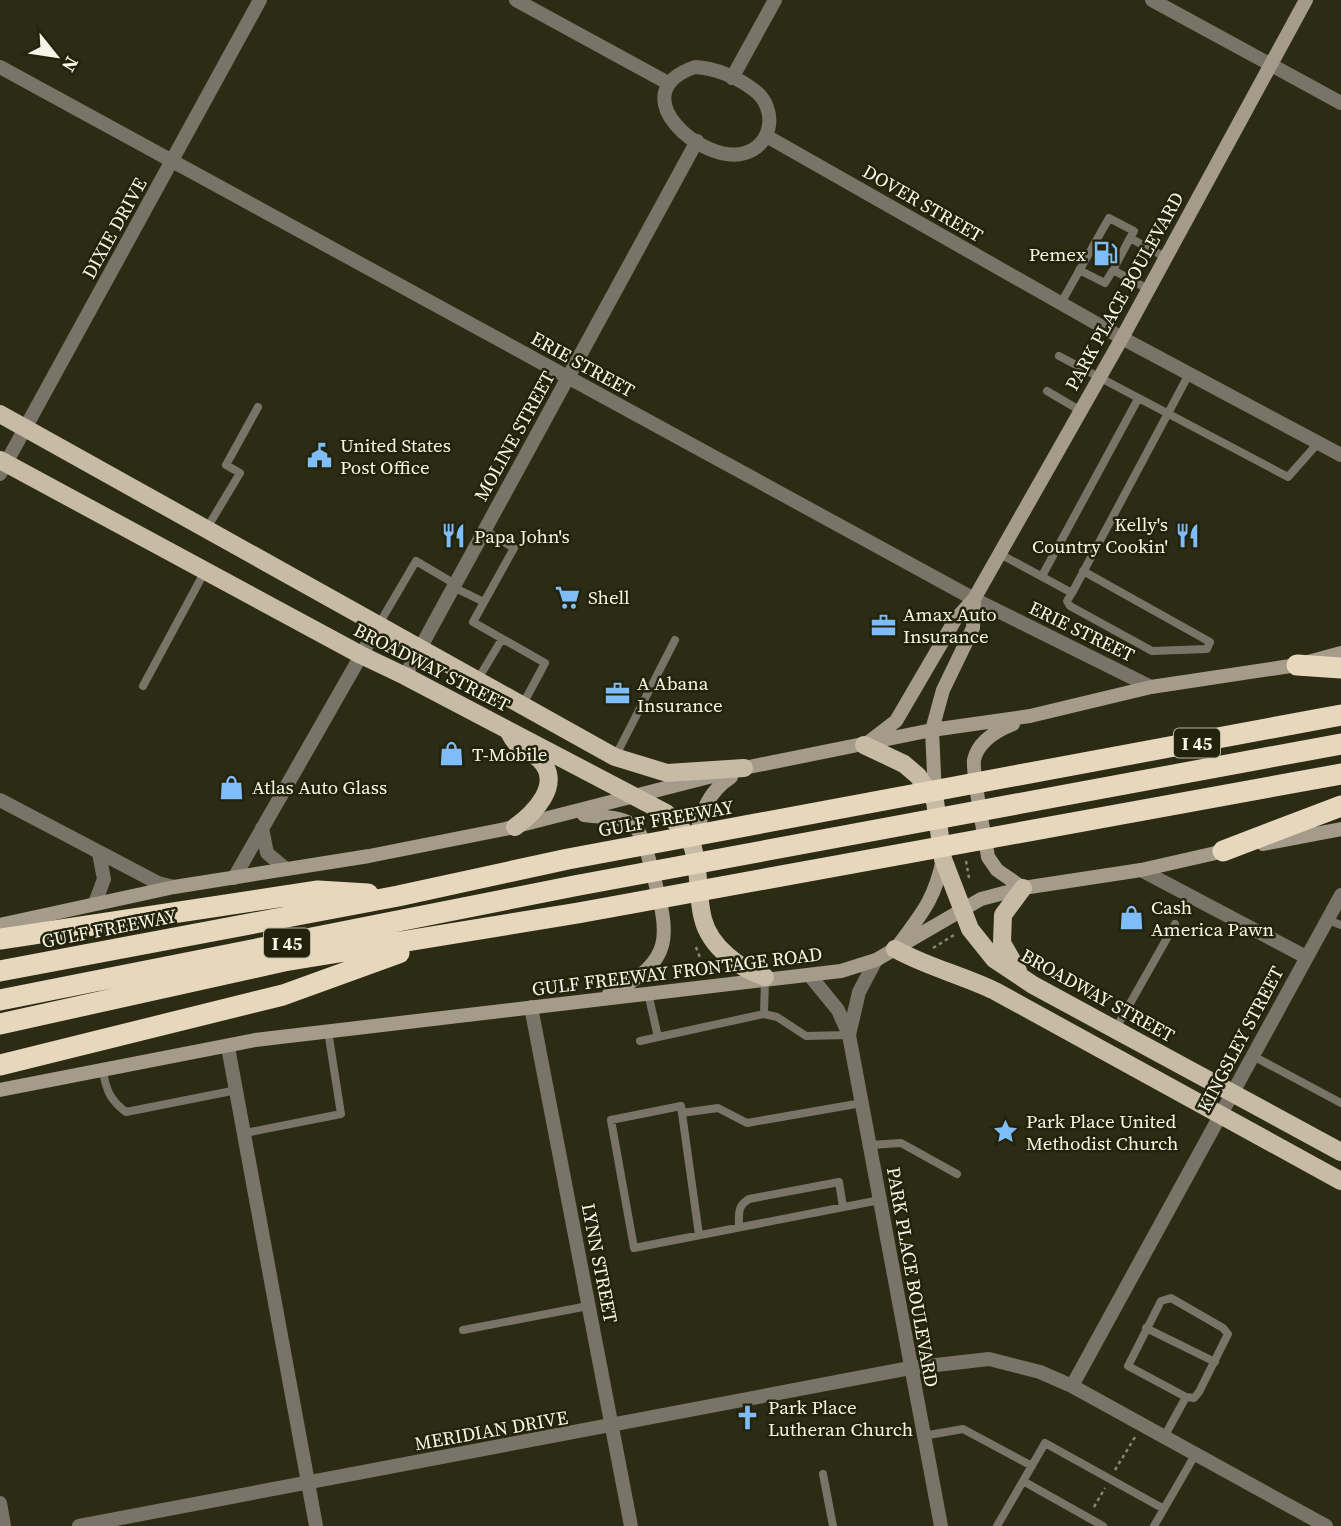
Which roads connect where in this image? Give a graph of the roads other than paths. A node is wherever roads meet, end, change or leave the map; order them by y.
1 (260, 0) edge
2 (516, 0) edge
3 (775, 0) edge
4 (1152, 0) edge
5 (1306, 0) edge
6 (1270, 64) junction
7 (0, 67) edge
8 (732, 78) junction
9 (668, 83) junction
10 (1341, 103) edge
11 (768, 136) junction
12 (697, 141) junction
13 (172, 161) junction
14 (1130, 238) junction
15 (1166, 257) junction
16 (1079, 270) junction
17 (1112, 270) junction
18 (1148, 289) junction
19 (1061, 303) junction
20 (1122, 338) junction
21 (1059, 356) dead end
22 (1189, 374) junction
23 (568, 377) junction
24 (1099, 378) junction
25 (1047, 391) dead end
26 (1138, 399) junction
27 (258, 407) dead end
28 (1081, 411) junction
29 (0, 414) edge
30 (1167, 414) junction
31 (25, 428) junction
32 (1318, 443) junction
33 (1341, 455) edge
34 (2, 466) edge
35 (207, 528) junction
36 (484, 530) junction
37 (1000, 554) junction
38 (205, 571) junction
39 (1083, 572) junction
40 (1042, 576) junction
41 (454, 585) junction
42 (1072, 593) junction
43 (974, 599) junction
44 (484, 602) junction
45 (379, 624) junction
46 (502, 639) junction
47 (675, 640) dead end
48 (421, 646) junction
49 (1341, 653) edge
50 (360, 656) junction
51 (1297, 665) junction
52 (1341, 667) edge
53 (405, 676) junction
54 (478, 679) junction
55 (144, 686) dead end
56 (1151, 687) junction
57 (523, 704) junction
58 (1341, 715) edge
59 (1030, 716) junction
60 (508, 729) junction
61 (932, 730) junction
62 (1341, 744) edge
63 (864, 745) junction
64 (615, 757) junction
65 (744, 768) junction
66 (1341, 774) edge
67 (638, 797) junction
68 (0, 800) edge
69 (935, 801) junction
70 (1341, 806) edge
71 (574, 814) junction
72 (515, 827) junction
73 (262, 828) junction
74 (1341, 829) edge
75 (693, 848) junction
76 (1223, 851) junction
77 (99, 853) junction
78 (943, 859) junction
79 (286, 869) junction
80 (1141, 870) junction
81 (234, 878) junction
82 (174, 887) junction
83 (1023, 888) junction
84 (1341, 895) edge
85 (398, 896) junction
86 (95, 902) junction
87 (962, 909) junction
88 (1335, 922) edge
89 (1175, 924) dead end
90 (0, 925) edge
91 (444, 936) junction
92 (0, 939) edge
93 (895, 949) junction
94 (1306, 957) junction
95 (876, 960) junction
96 (0, 971) edge
97 (811, 976) junction
98 (765, 978) junction
99 (1033, 985) junction
100 (648, 993) junction
101 (598, 999) junction
102 (0, 1000) edge
103 (531, 1007) junction
104 (764, 1014) junction
105 (0, 1024) edge
106 (1115, 1030) junction
107 (328, 1031) junction
108 (849, 1035) junction
109 (658, 1038) junction
110 (640, 1041) dead end
111 (228, 1047) junction
112 (1253, 1056) junction
113 (0, 1065) edge
114 (103, 1071) junction
115 (0, 1090) edge
116 (237, 1090) junction
117 (1233, 1093) junction
118 (862, 1103) junction
119 (1341, 1103) edge
120 (682, 1113) junction
121 (1221, 1115) junction
122 (244, 1133) junction
123 (870, 1145) junction
124 (1341, 1152) edge
125 (957, 1174) dead end
126 (1341, 1181) edge
127 (880, 1200) junction
128 (843, 1207) junction
129 (739, 1227) junction
130 (699, 1235) junction
131 (588, 1306) junction
132 (1146, 1328) junction
133 (463, 1330) dead end
134 (1215, 1362) junction
135 (910, 1368) junction
136 (1072, 1386) junction
137 (1186, 1397) junction
138 (611, 1427) junction
139 (923, 1436) junction
140 (1164, 1437) junction
141 (1195, 1455) junction
142 (1031, 1466) junction
143 (822, 1474) dead end
144 (1023, 1481) junction
145 (308, 1483) junction
146 (0, 1503) edge
147 (1164, 1509) junction
148 (4, 1526) edge
149 (79, 1526) edge
150 (316, 1526) edge
151 (631, 1526) edge
152 (833, 1526) edge
153 (941, 1526) edge
154 (997, 1526) edge
155 (1103, 1526) edge
156 (1154, 1526) edge
157 (1326, 1526) edge

1 - 13 street, DIXIE DRIVE
2 - 9 street
3 - 8 street
4 - 6 street
5 - 6 main road, PARK PLACE BOULEVARD
6 - 10 street
6 - 15 main road, PARK PLACE BOULEVARD
7 - 13 street, ERIE STREET
8 - 9 street
8 - 11 street
9 - 12 street
11 - 12 street
11 - 19 street, DOVER STREET
12 - 23 street, MOLINE STREET
13 - 23 street, ERIE STREET
13 - 31 street, DIXIE DRIVE
14 - 15 lane
14 - 16 lane
14 - 17 lane
15 - 18 main road, PARK PLACE BOULEVARD
16 - 17 lane
16 - 19 lane
17 - 18 lane
18 - 20 main road, PARK PLACE BOULEVARD
19 - 20 street, DOVER STREET
20 - 22 street, DOVER STREET
20 - 24 main road, PARK PLACE BOULEVARD
21 - 24 lane
22 - 30 lane
22 - 32 street, DOVER STREET
23 - 36 street, MOLINE STREET
23 - 43 street, ERIE STREET
24 - 26 lane
24 - 28 main road, PARK PLACE BOULEVARD
25 - 28 lane
26 - 30 lane
26 - 40 lane
27 - 35 lane
28 - 37 main road, PARK PLACE BOULEVARD
29 - 31 main road, BROADWAY STREET
30 - 32 lane
30 - 39 lane
31 - 34 street, DIXIE DRIVE
31 - 35 main road, BROADWAY STREET
32 - 33 street, DOVER STREET
34 - 38 main road, BROADWAY STREET
35 - 45 main road, BROADWAY STREET
36 - 41 street, MOLINE STREET
36 - 44 lane
37 - 40 lane
37 - 43 main road, PARK PLACE BOULEVARD
38 - 50 main road, BROADWAY STREET
38 - 55 lane
39 - 42 lane
39 - 42 lane
40 - 42 lane
41 - 44 lane
41 - 45 lane
41 - 48 street, MOLINE STREET
43 - 56 street, ERIE STREET
43 - 61 main road, PARK PLACE BOULEVARD
43 - 63 main road, PARK PLACE BOULEVARD
44 - 46 lane
45 - 48 main road, BROADWAY STREET
45 - 50 street
46 - 54 lane
46 - 57 lane
47 - 64 lane
48 - 53 street, MOLINE STREET
48 - 54 main road, BROADWAY STREET
49 - 51 main road
50 - 53 main road, BROADWAY STREET
50 - 73 street
51 - 52 highway
51 - 56 main road
53 - 60 main road, BROADWAY STREET
54 - 57 main road, BROADWAY STREET
56 - 59 main road
57 - 64 main road, BROADWAY STREET
58 - 85 highway, GULF FREEWAY / I 45
59 - 61 main road
59 - 83 main road
60 - 67 main road, BROADWAY STREET
60 - 72 main road
61 - 63 main road
61 - 69 main road, PARK PLACE BOULEVARD
62 - 102 highway, I 45
63 - 65 main road
63 - 69 main road, BROADWAY STREET
64 - 65 main road, BROADWAY STREET
65 - 67 main road
65 - 75 main road
66 - 91 highway, I 45
67 - 71 main road
67 - 75 main road, BROADWAY STREET
68 - 77 street
69 - 78 main road, BROADWAY STREET
70 - 76 highway
71 - 72 main road
71 - 101 main road
72 - 79 main road
73 - 79 street
73 - 81 street
74 - 76 main road, GULF FREEWAY FRONTAGE ROAD
75 - 98 main road, BROADWAY STREET
76 - 80 main road, GULF FREEWAY FRONTAGE ROAD
77 - 82 street
77 - 86 street
78 - 87 main road, BROADWAY STREET
78 - 93 main road
79 - 81 main road
80 - 83 main road, GULF FREEWAY FRONTAGE ROAD
80 - 94 street
81 - 82 main road
82 - 86 main road
83 - 87 main road, GULF FREEWAY FRONTAGE ROAD
83 - 99 main road
84 - 88 street, KINGSLEY STREET
85 - 92 highway
85 - 96 highway, GULF FREEWAY / I 45
86 - 90 main road
87 - 93 main road, GULF FREEWAY FRONTAGE ROAD
87 - 99 main road, BROADWAY STREET
88 - 94 street, KINGSLEY STREET
89 - 106 lane
91 - 105 highway, I 45
91 - 113 highway
93 - 95 main road, GULF FREEWAY FRONTAGE ROAD
93 - 121 main road
94 - 112 street, KINGSLEY STREET
95 - 97 main road, GULF FREEWAY FRONTAGE ROAD
95 - 108 street, PARK PLACE BOULEVARD
97 - 98 main road, GULF FREEWAY FRONTAGE ROAD
97 - 108 street, PARK PLACE BOULEVARD
98 - 100 main road, GULF FREEWAY FRONTAGE ROAD
98 - 104 lane
99 - 106 main road, BROADWAY STREET
100 - 101 main road, GULF FREEWAY FRONTAGE ROAD
100 - 109 lane
101 - 103 main road, GULF FREEWAY FRONTAGE ROAD
103 - 107 main road, GULF FREEWAY FRONTAGE ROAD
103 - 131 street, LYNN STREET
104 - 108 lane
104 - 109 lane
106 - 117 main road, BROADWAY STREET
107 - 111 main road, GULF FREEWAY FRONTAGE ROAD
107 - 122 lane
108 - 118 street, PARK PLACE BOULEVARD
109 - 110 lane
111 - 114 main road, GULF FREEWAY FRONTAGE ROAD
111 - 116 street
112 - 117 street, KINGSLEY STREET
112 - 119 lane
114 - 115 main road, GULF FREEWAY FRONTAGE ROAD
114 - 116 lane
116 - 122 street
117 - 121 street, KINGSLEY STREET
117 - 124 main road, BROADWAY STREET
118 - 120 lane
118 - 123 street, PARK PLACE BOULEVARD
120 - 130 lane
120 - 130 lane
121 - 126 main road
121 - 136 street, KINGSLEY STREET
122 - 145 street
123 - 125 lane
123 - 127 street, PARK PLACE BOULEVARD
127 - 128 lane
127 - 135 street, PARK PLACE BOULEVARD
128 - 129 lane
128 - 129 lane
129 - 130 lane
131 - 133 lane
131 - 138 street, LYNN STREET
132 - 134 lane
132 - 134 lane
132 - 137 lane
134 - 137 lane
135 - 136 street, MERIDIAN DRIVE
135 - 138 street, MERIDIAN DRIVE
135 - 139 street, PARK PLACE BOULEVARD
136 - 140 street, MERIDIAN DRIVE
137 - 140 lane
138 - 145 street, MERIDIAN DRIVE
138 - 151 street, LYNN STREET
139 - 142 lane
139 - 153 street, PARK PLACE BOULEVARD
140 - 141 street, MERIDIAN DRIVE
141 - 147 lane
141 - 157 street, MERIDIAN DRIVE
142 - 144 lane
142 - 147 lane
143 - 152 lane
144 - 154 lane
144 - 155 lane
145 - 149 street, MERIDIAN DRIVE
145 - 150 street
146 - 148 street
147 - 156 lane

